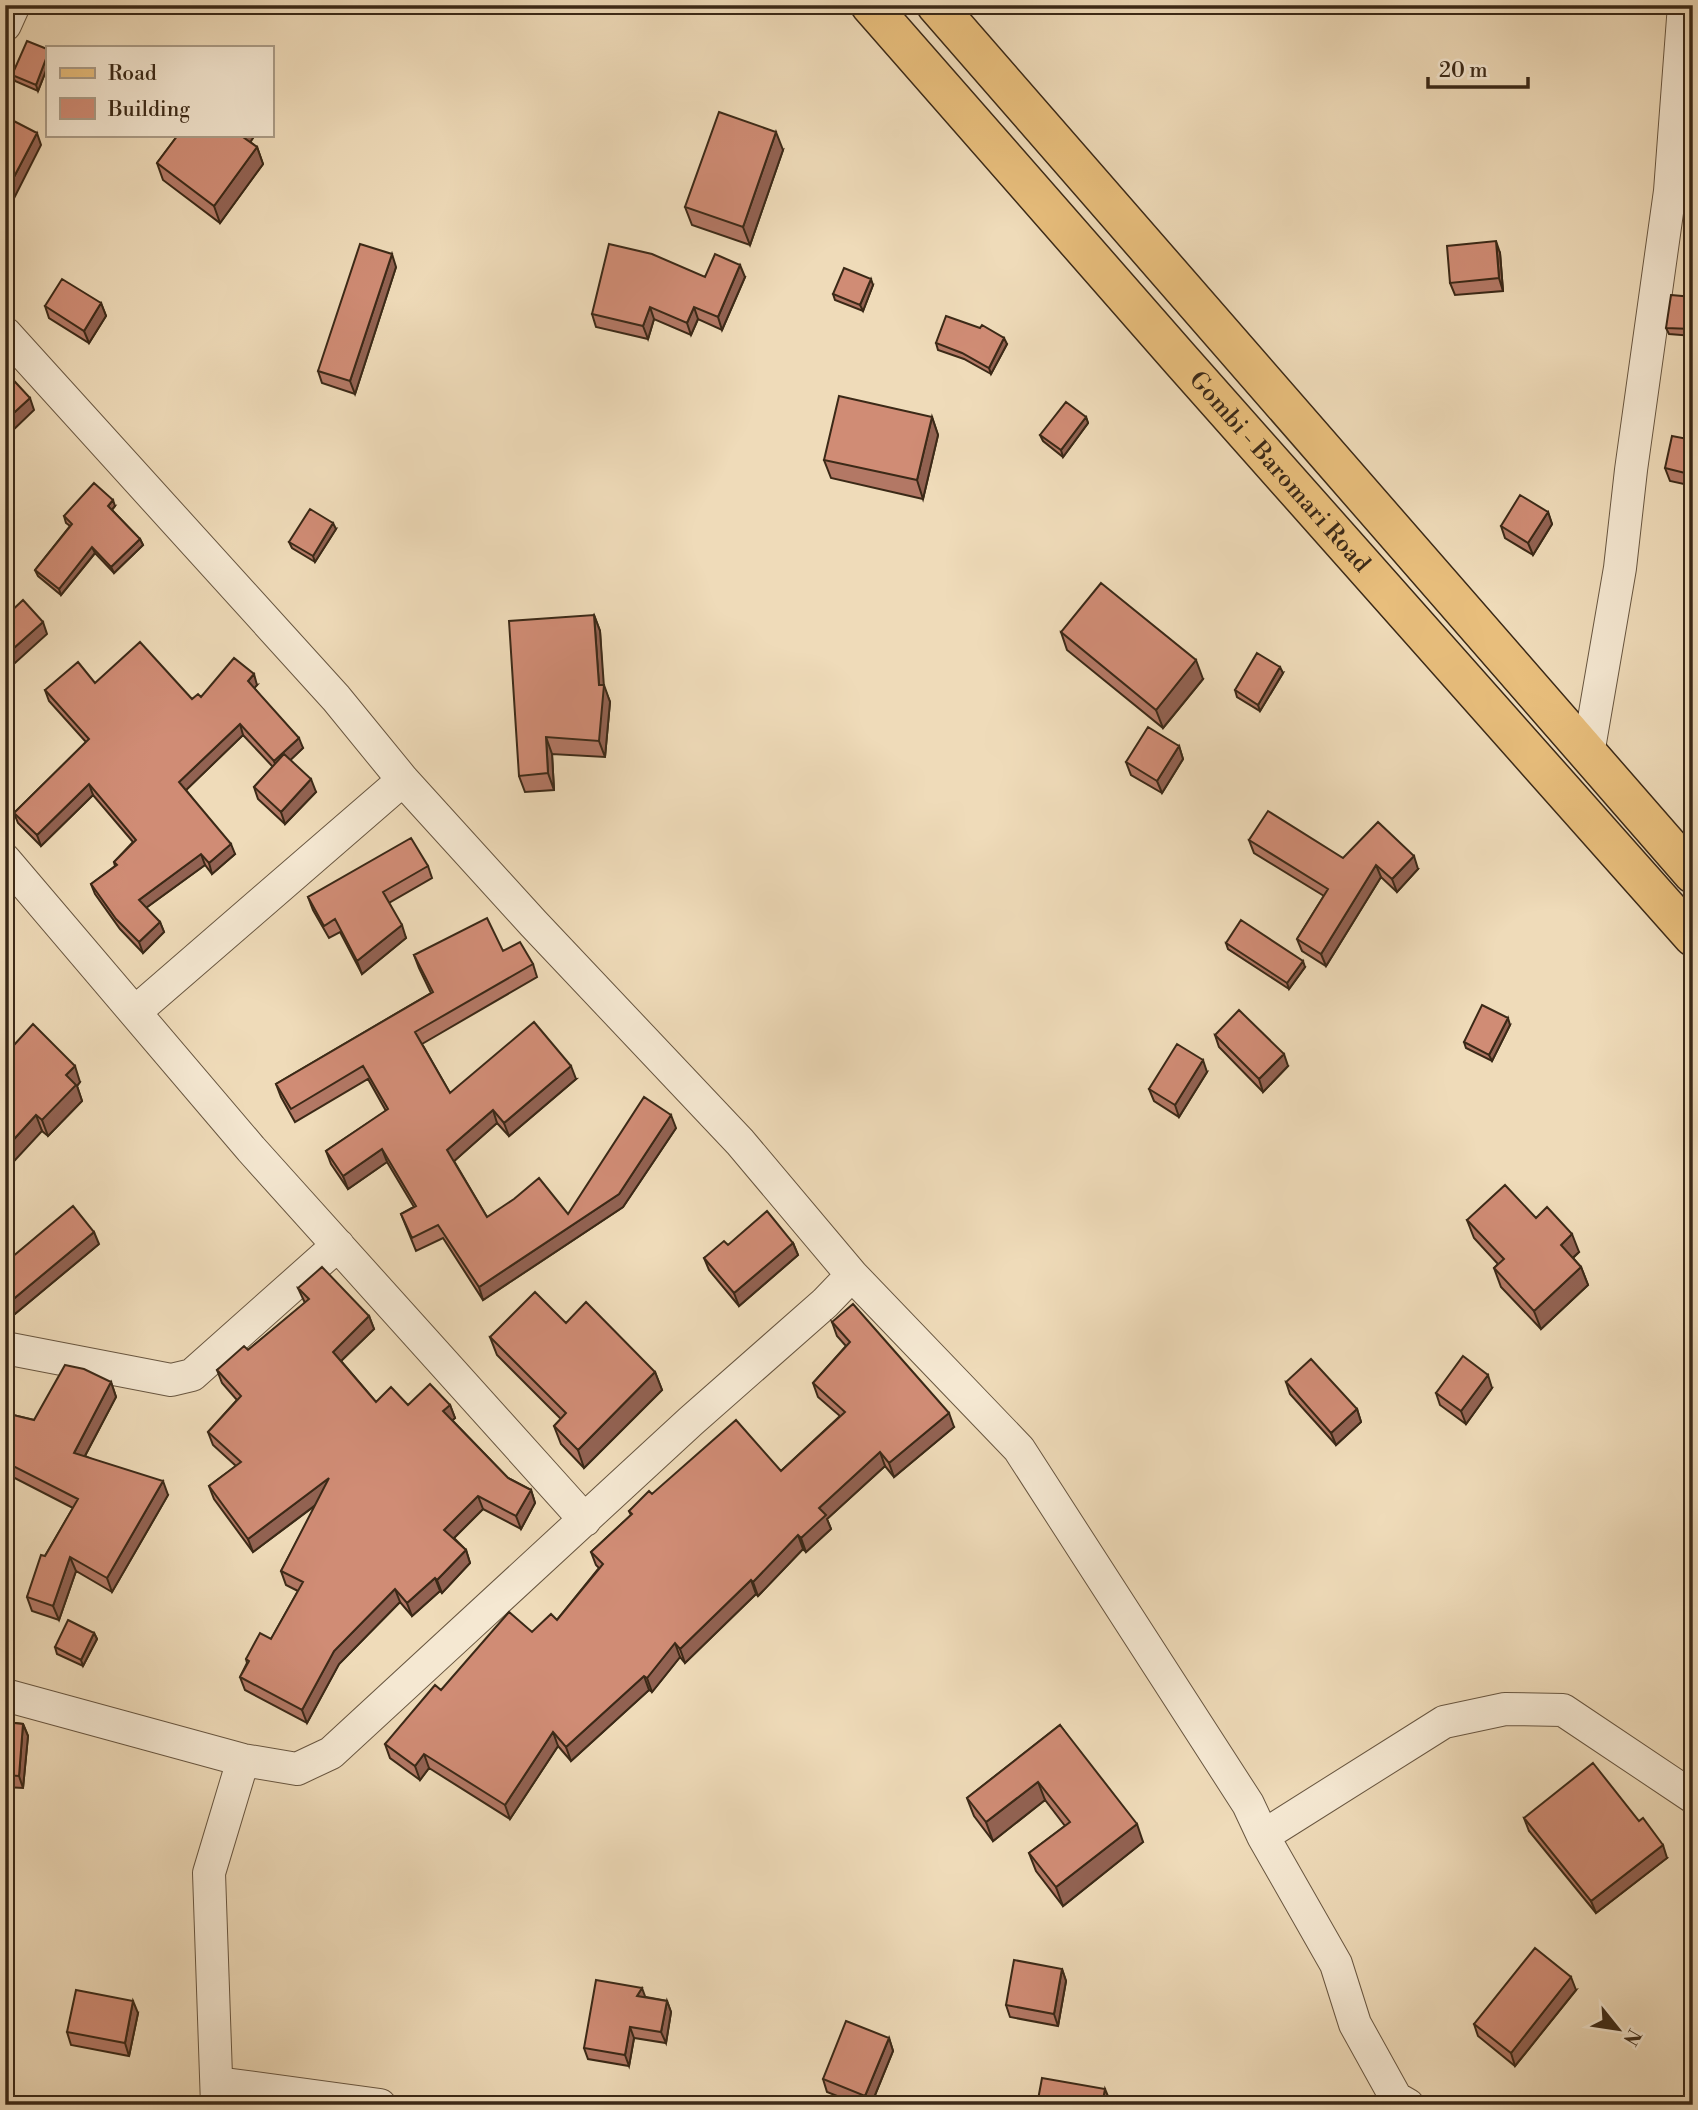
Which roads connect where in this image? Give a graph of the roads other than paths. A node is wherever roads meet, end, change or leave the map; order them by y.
1 (15, 5) edge
2 (870, 5) edge
3 (936, 5) edge
4 (1684, 5) edge
5 (5, 25) edge
6 (5, 333) edge
7 (1588, 754) junction
8 (403, 780) junction
9 (5, 860) edge
10 (1691, 872) edge
11 (1658, 896) junction
12 (1693, 937) edge
13 (135, 1012) junction
14 (338, 1245) junction
15 (852, 1275) junction
16 (5, 1348) edge
17 (585, 1520) junction
18 (5, 1695) edge
19 (243, 1760) junction
20 (1693, 1797) edge
21 (1263, 1836) junction
22 (217, 2094) edge
23 (380, 2105) edge
24 (1408, 2105) edge

1 - 5 street
2 - 11 main road, Gombi - Baromari Road
3 - 7 main road, Gombi - Baromari Road
4 - 7 street
6 - 8 street
7 - 10 main road, Gombi - Baromari Road
8 - 13 street
8 - 15 street
9 - 13 street
10 - 11 main road
11 - 12 main road, Gombi - Baromari Road
13 - 14 street
14 - 16 street
14 - 17 street
15 - 17 street
15 - 21 street
17 - 19 street
18 - 19 street
19 - 22 street
20 - 21 street
21 - 24 street
22 - 23 street

